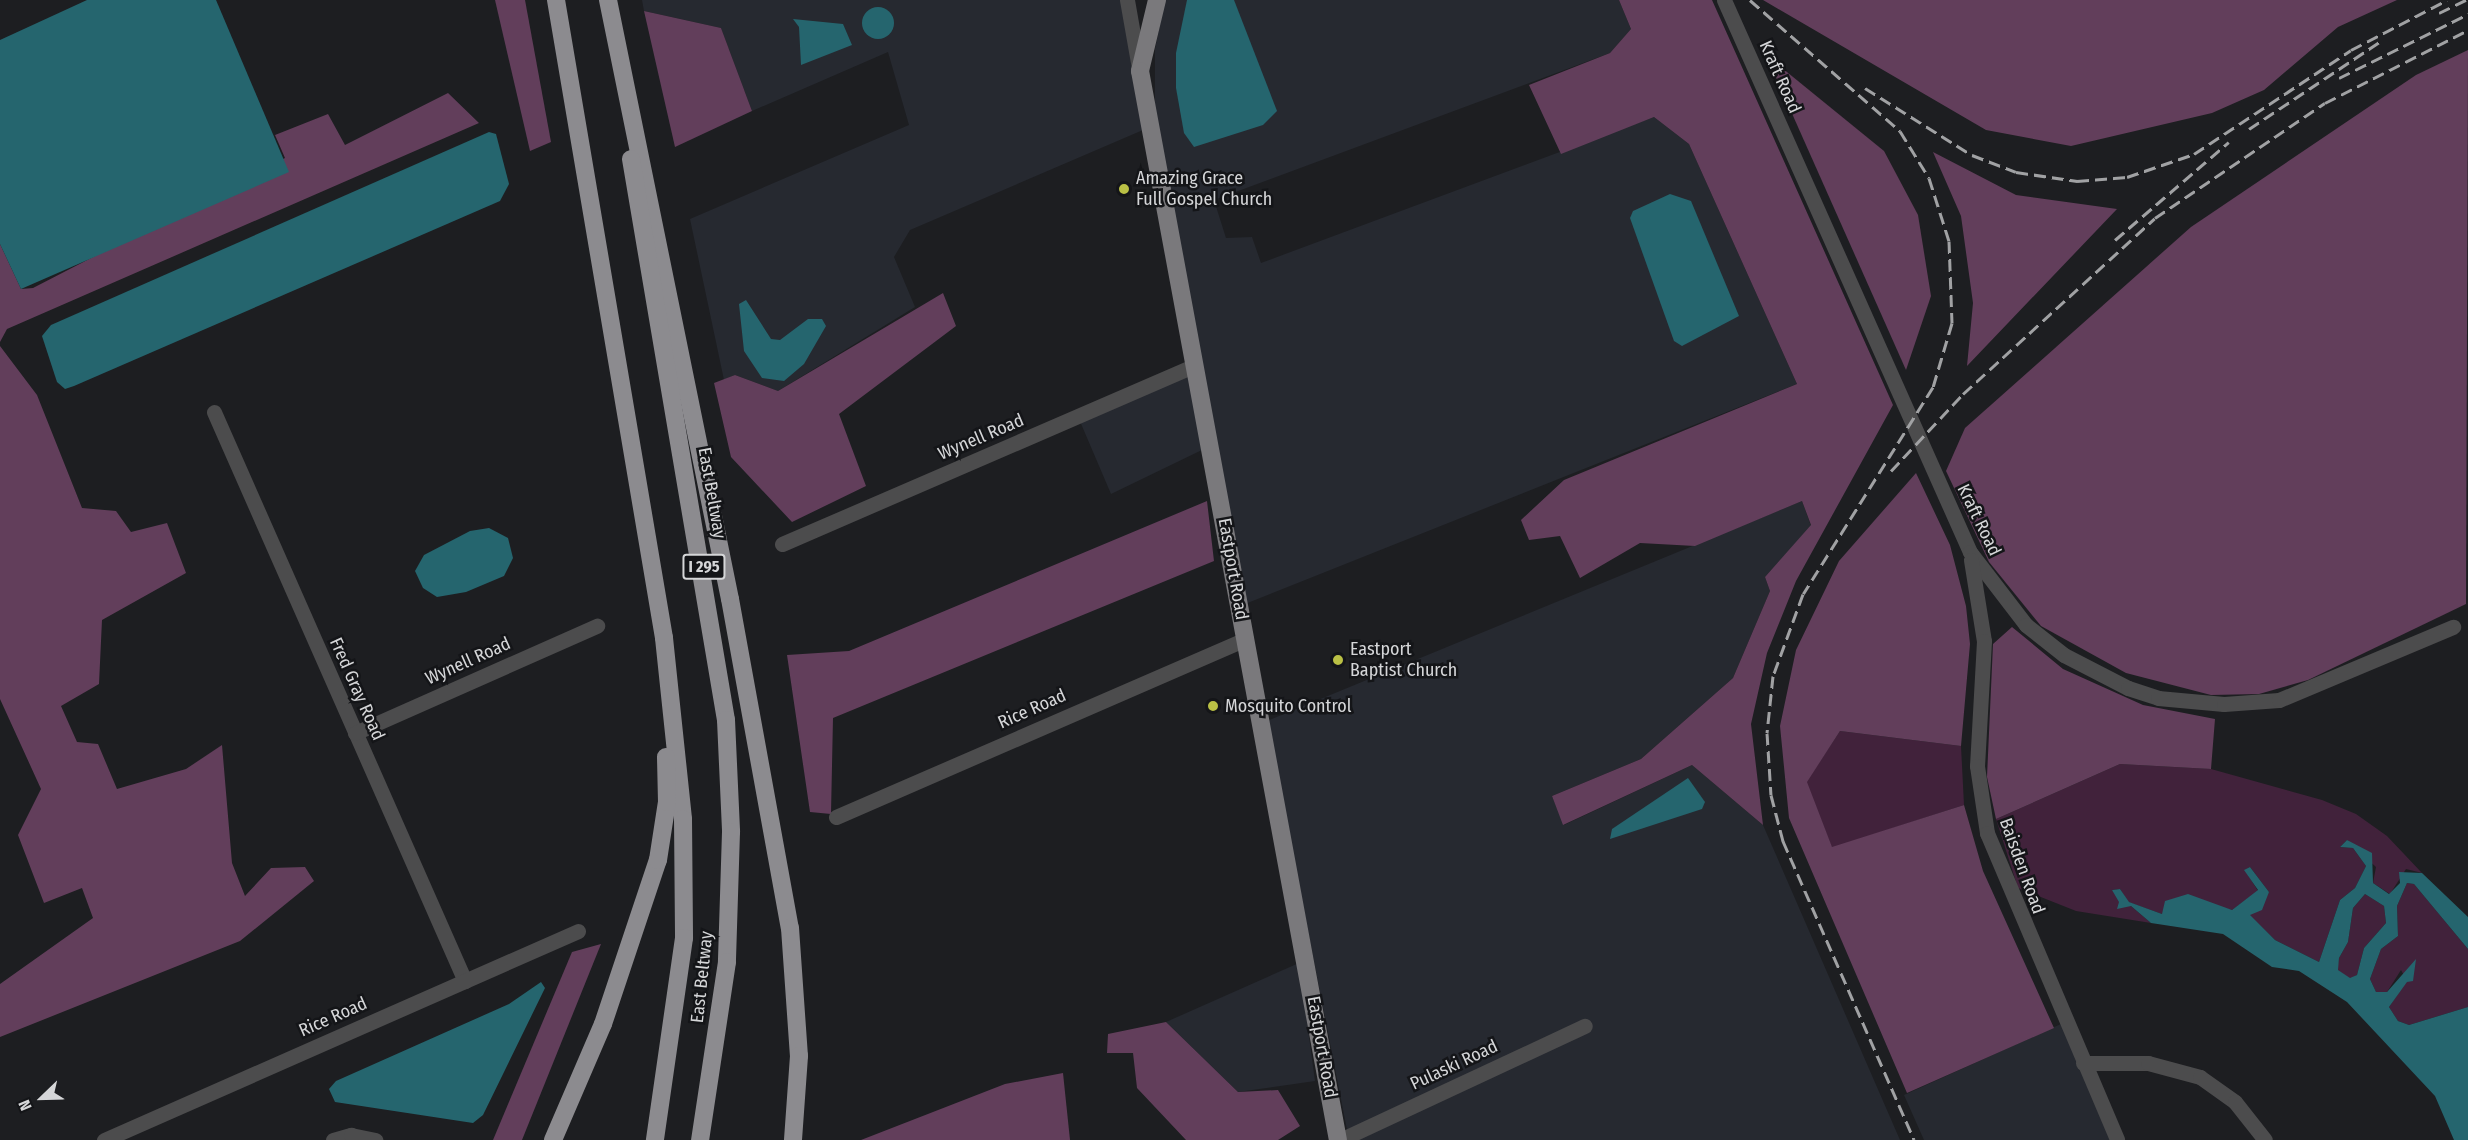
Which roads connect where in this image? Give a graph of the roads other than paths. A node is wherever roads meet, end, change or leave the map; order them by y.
1 (556, 0) edge
2 (602, 0) edge
3 (608, 0) edge
4 (1127, 0) edge
5 (1157, 0) edge
6 (1724, 0) edge
7 (1140, 71) junction
8 (1194, 366) junction
9 (214, 412) dead end
10 (782, 544) dead end
11 (1970, 552) junction
12 (2001, 597) junction
13 (1982, 614) junction
14 (597, 626) dead end
15 (2453, 627) dead end
16 (664, 638) junction
17 (1246, 639) junction
18 (355, 733) junction
19 (836, 817) dead end
20 (578, 931) dead end
21 (465, 981) junction
22 (1585, 1026) dead end
23 (2083, 1063) junction
24 (104, 1140) edge
25 (333, 1140) edge
26 (375, 1140) edge
27 (553, 1140) edge
28 (655, 1140) edge
29 (700, 1140) edge
30 (794, 1140) edge
31 (1339, 1140) edge
32 (2116, 1140) edge
33 (2265, 1140) edge

1 - 16 highway, East Beltway / I 295
2 - 29 highway, East Beltway / I 295
3 - 30 highway
4 - 7 street
5 - 7 main road, Eastport Road
6 - 11 street, Kraft Road
7 - 8 main road, Eastport Road
8 - 10 street, Wynell Road
8 - 17 main road, Eastport Road
9 - 18 street, Fred Gray Road
11 - 12 street, Kraft Road
11 - 13 street, Baisden Road
12 - 13 street
12 - 15 street, Kraft Road
13 - 23 street, Baisden Road
14 - 18 street, Wynell Road
16 - 27 highway
16 - 28 highway, East Beltway / I 295
17 - 19 street, Rice Road
17 - 31 main road, Eastport Road
18 - 21 street, Fred Gray Road
20 - 21 street, Rice Road
21 - 24 street, Rice Road
22 - 31 street, Pulaski Road
23 - 32 street, Baisden Road
23 - 33 street
25 - 26 street

